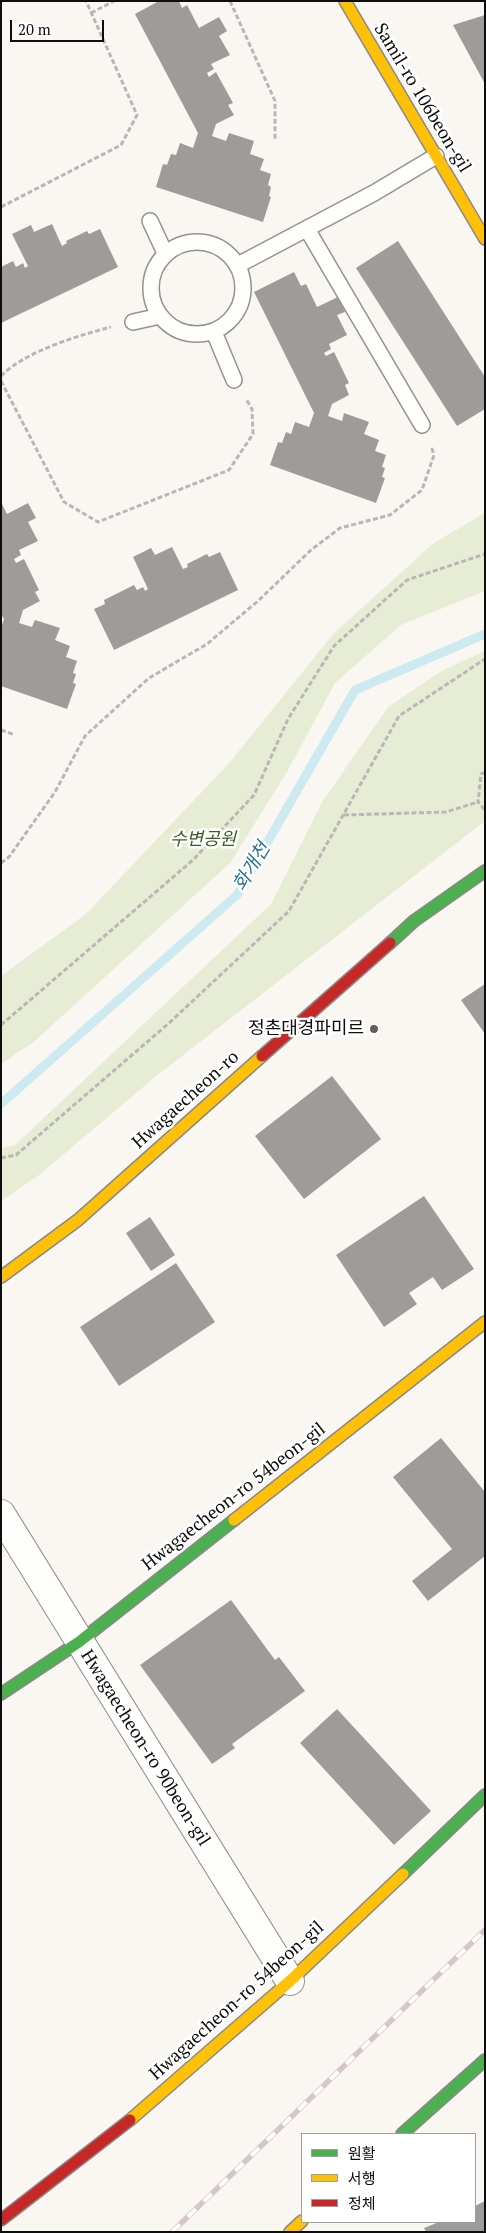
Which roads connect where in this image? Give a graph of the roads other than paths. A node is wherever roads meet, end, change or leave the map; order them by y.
1 (345, 1) edge
2 (436, 156) junction
3 (150, 221) dead end
4 (307, 229) junction
5 (485, 239) edge
6 (165, 253) junction
7 (238, 265) junction
8 (160, 316) junction
9 (133, 322) road end
10 (214, 332) junction
11 (234, 380) road end
12 (422, 425) road end
13 (485, 871) edge
14 (4, 1271) edge
15 (485, 1322) edge
16 (1, 1514) edge
17 (79, 1642) junction
18 (1, 1694) edge
19 (485, 1795) edge
20 (290, 1981) junction
21 (485, 2060) edge
22 (403, 2133) edge
23 (1, 2220) edge
24 (301, 2222) edge
25 (290, 2232) edge

1 - 2 street, Samil-ro 106beon-gil
2 - 4 lane
2 - 5 street, Samil-ro 106beon-gil
3 - 6 lane
4 - 7 lane
4 - 12 lane
6 - 7 lane
6 - 8 lane
7 - 10 lane
8 - 9 lane
8 - 10 lane
10 - 11 lane
13 - 14 street, Hwagaecheon-ro
15 - 17 street, Hwagaecheon-ro 54beon-gil
16 - 17 street, Hwagaecheon-ro 90beon-gil
17 - 18 street, Hwagaecheon-ro 54beon-gil
17 - 20 street, Hwagaecheon-ro 90beon-gil
19 - 20 street, Hwagaecheon-ro 54beon-gil
20 - 23 street, Hwagaecheon-ro 54beon-gil
21 - 22 street
24 - 25 street

